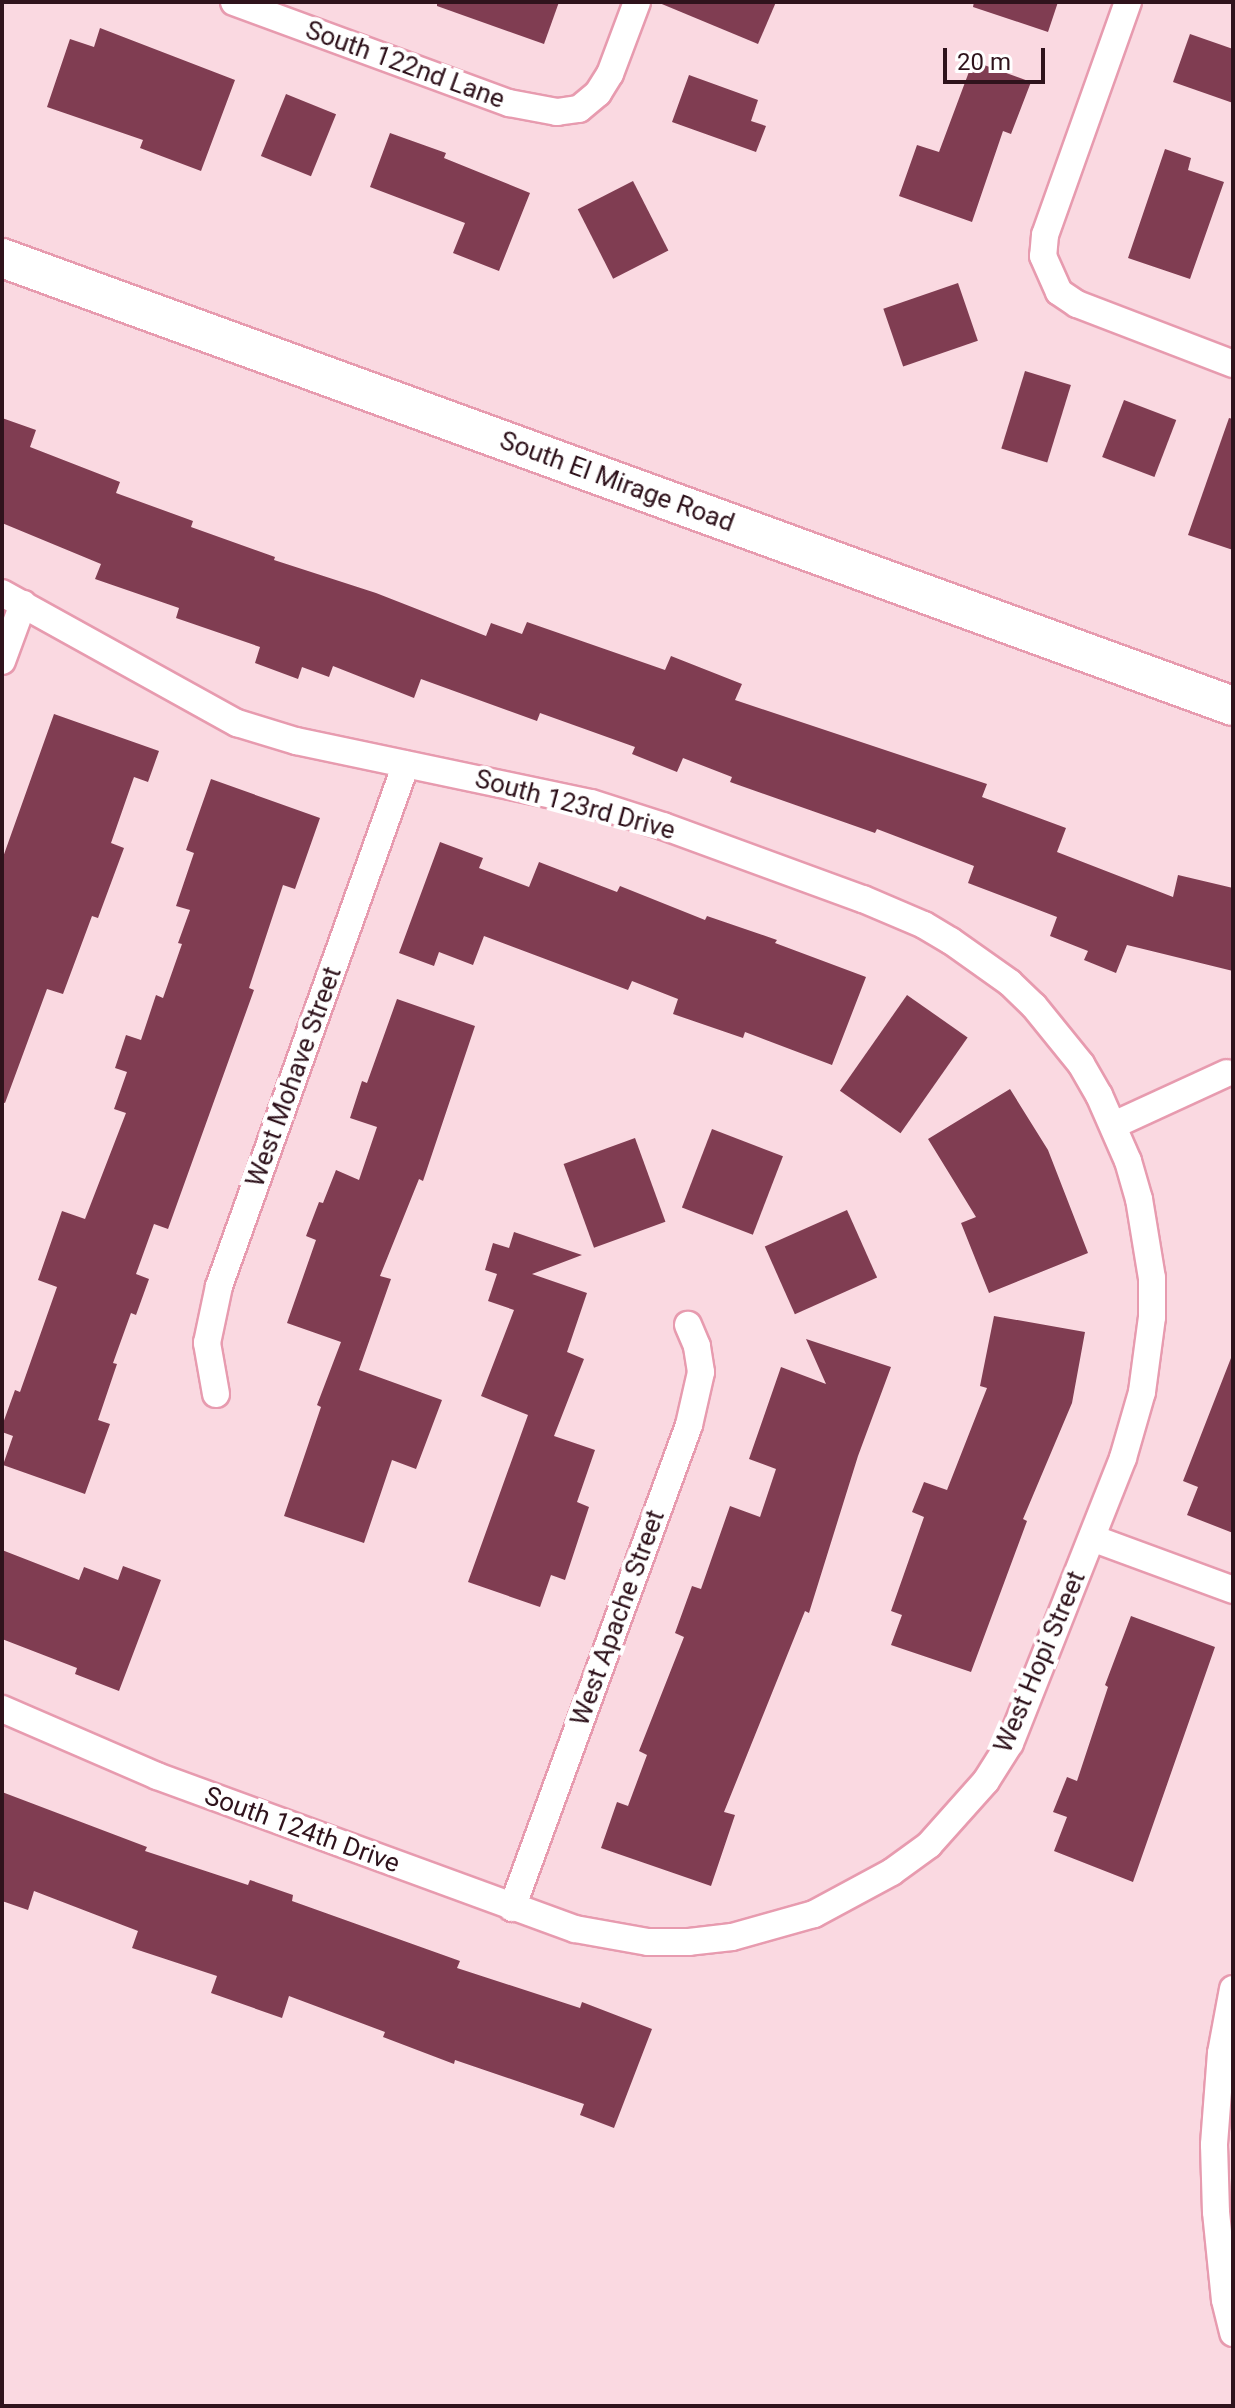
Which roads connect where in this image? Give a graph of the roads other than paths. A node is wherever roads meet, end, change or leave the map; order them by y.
1 (234, 2) edge
2 (637, 2) edge
3 (1128, 2) edge
4 (2, 258) edge
5 (1233, 364) edge
6 (12, 598) edge
7 (2, 661) edge
8 (1233, 706) edge
9 (406, 764) junction
10 (1227, 1073) dead end
11 (1099, 1095) joint
12 (1114, 1125) junction
13 (688, 1325) dead end
14 (216, 1394) dead end
15 (1092, 1538) junction
16 (1233, 1590) edge
17 (2, 1709) edge
18 (512, 1908) junction
19 (608, 1936) joint
20 (1233, 1989) edge
21 (1233, 2333) edge

1 - 2 street, South 122nd Lane
3 - 5 street
4 - 8 main road, South El Mirage Road
6 - 7 street
6 - 9 street, South 123rd Drive
9 - 11 street, South 123rd Drive
9 - 14 street, West Mohave Street
10 - 12 street
11 - 12 street, West Hopi Street
12 - 15 street, West Hopi Street
13 - 18 street, West Apache Street
15 - 16 street
15 - 19 street, West Hopi Street
17 - 18 street, South 124th Drive
18 - 19 street, South 124th Drive
20 - 21 street

